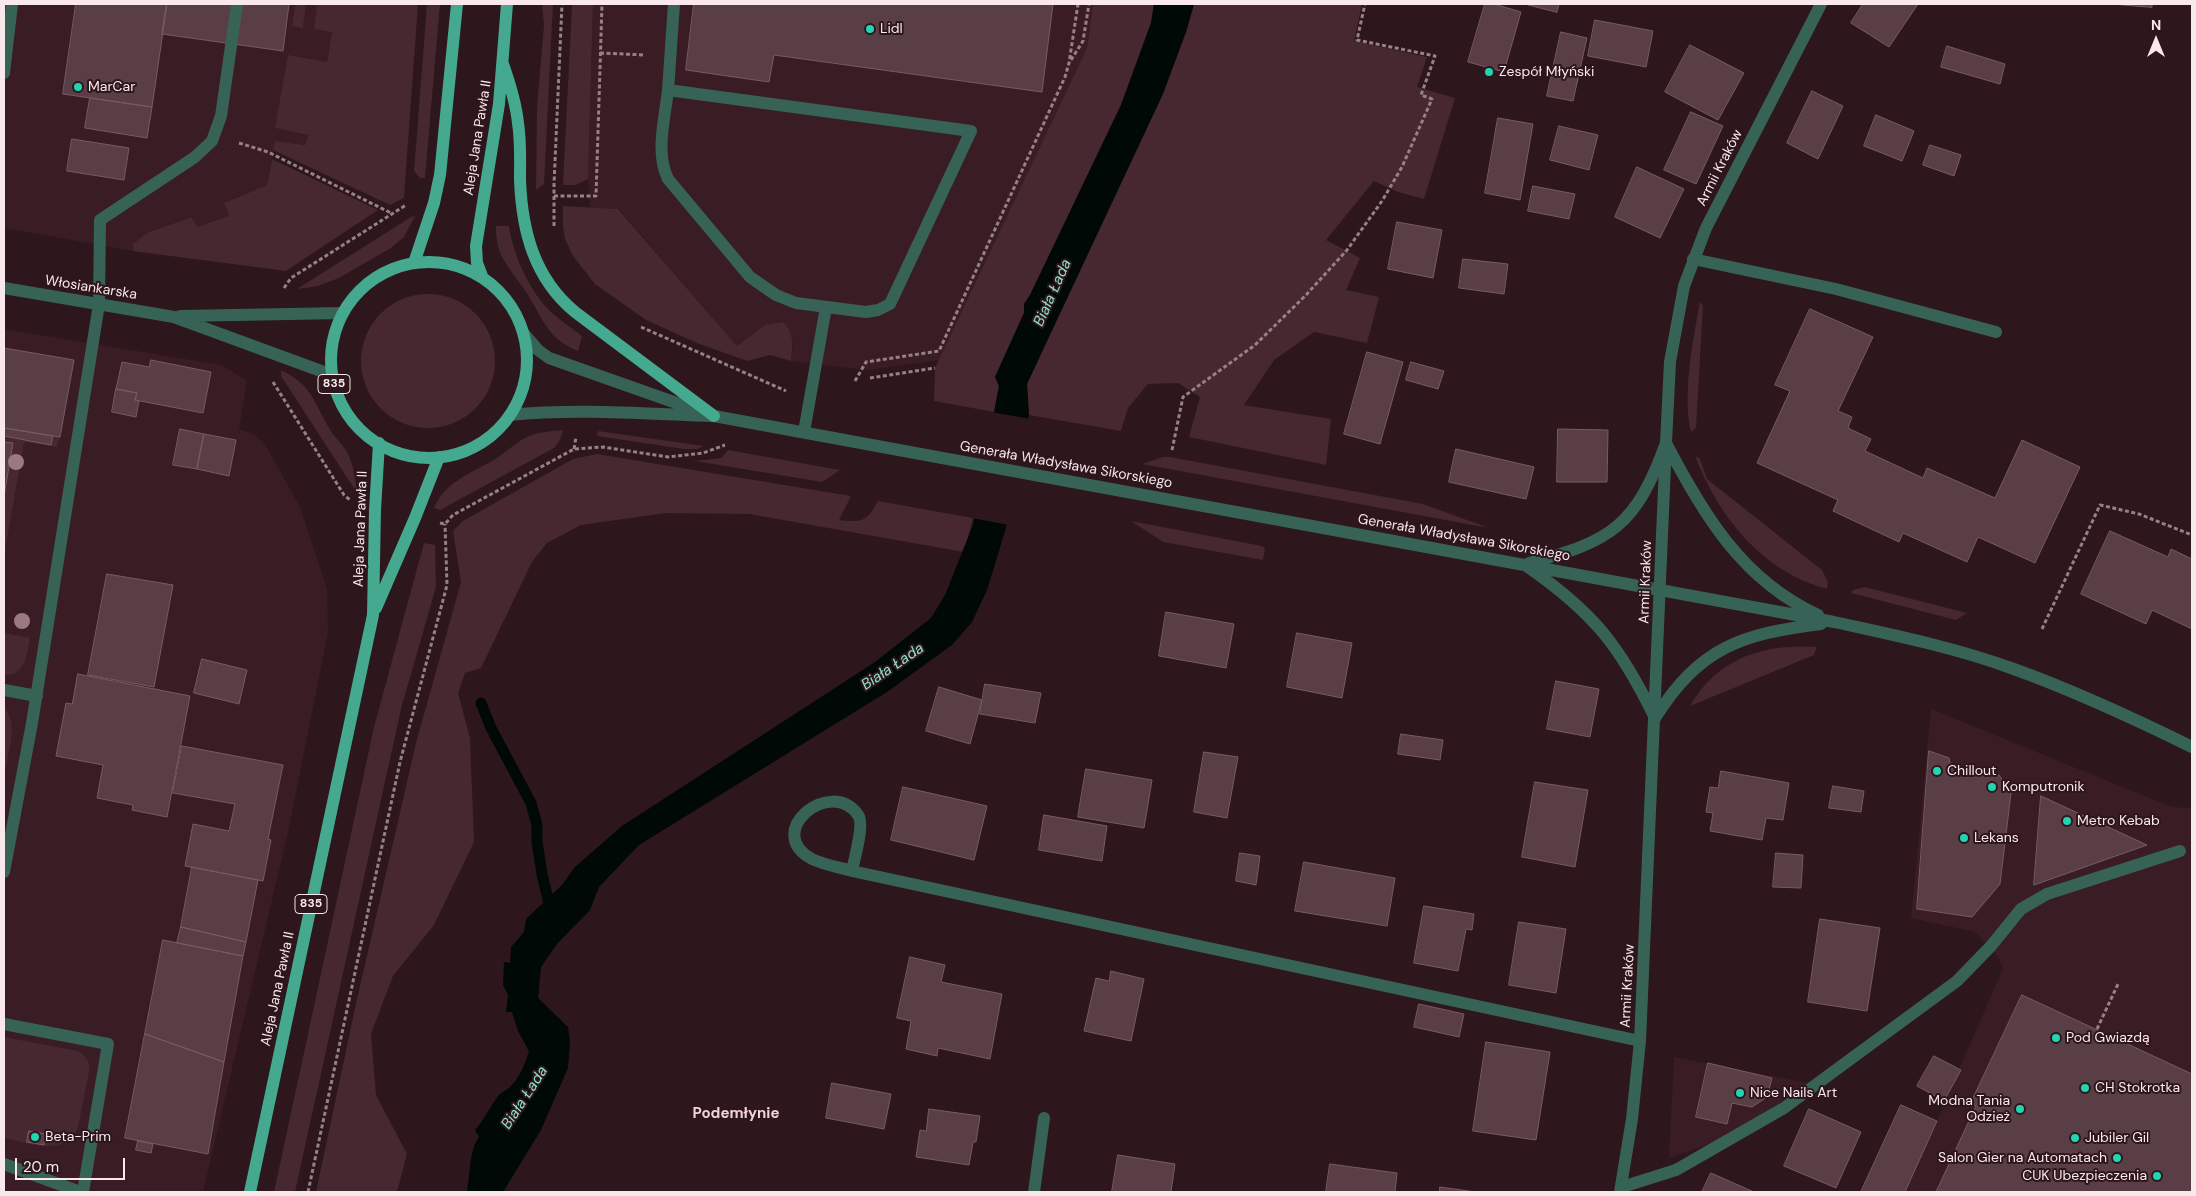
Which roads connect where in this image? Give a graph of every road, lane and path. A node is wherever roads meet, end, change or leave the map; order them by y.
1 (12, 4) edge
2 (237, 4) edge
3 (457, 4) edge
4 (507, 4) edge
5 (562, 4) edge
6 (602, 4) edge
7 (674, 4) edge
8 (1078, 4) edge
9 (1089, 4) edge
10 (1365, 4) edge
11 (1821, 4) edge
12 (600, 53) junction
13 (670, 56) junction
14 (1069, 63) junction
15 (504, 64) junction
16 (4, 73) edge
17 (668, 90) junction
18 (215, 136) junction
19 (554, 196) junction
20 (411, 203) dead end
21 (393, 214) junction
22 (555, 233) dead end
23 (1693, 259) junction
24 (414, 263) junction
25 (482, 276) junction
26 (291, 278) dead end
27 (4, 288) edge
28 (98, 304) junction
29 (826, 307) junction
30 (343, 313) junction
31 (174, 317) junction
32 (639, 325) dead end
33 (1996, 332) dead end
34 (525, 336) junction
35 (935, 368) dead end
36 (332, 375) junction
37 (271, 378) dead end
38 (870, 378) dead end
39 (759, 379) dead end
40 (855, 381) dead end
41 (510, 415) junction
42 (714, 416) junction
43 (804, 432) junction
44 (379, 443) junction
45 (1666, 443) junction
46 (727, 444) dead end
47 (1172, 450) dead end
48 (439, 457) junction
49 (352, 502) dead end
50 (432, 522) dead end
51 (445, 524) junction
52 (2192, 535) edge
53 (1524, 564) junction
54 (1660, 590) junction
55 (373, 615) junction
56 (1834, 622) junction
57 (2042, 629) dead end
58 (4, 690) edge
59 (37, 696) junction
60 (1654, 718) junction
61 (2192, 747) edge
62 (2180, 851) dead end
63 (852, 871) junction
64 (4, 872) edge
65 (2118, 984) dead end
66 (4, 1024) edge
67 (2097, 1029) dead end
68 (1640, 1041) junction
69 (1044, 1118) dead end
70 (4, 1164) edge
71 (1621, 1190) edge
72 (81, 1192) edge
73 (250, 1192) edge
74 (308, 1192) edge
75 (1034, 1192) edge

1 - 16 street
2 - 18 street
3 - 24 main road
4 - 15 main road, Aleja Jana Pawła II
5 - 19 path
6 - 12 path
7 - 13 street
8 - 14 path
9 - 14 path
10 - 47 path
11 - 23 street, Armii Kraków
12 - 13 path
12 - 19 path
13 - 17 street
14 - 40 path
15 - 25 main road, Aleja Jana Pawła II
15 - 42 main road
17 - 29 street
17 - 29 street
18 - 21 path
18 - 28 street
19 - 22 path
20 - 21 path
21 - 26 path
23 - 33 street
23 - 45 street, Armii Kraków
24 - 25 main road, 835
24 - 30 main road, 835
25 - 34 main road, 835
27 - 28 street, Włosiankarska
28 - 31 street, Włosiankarska
28 - 59 street
29 - 43 street
30 - 31 street, Włosiankarska
30 - 36 main road, 835
31 - 36 street, Włosiankarska
32 - 39 path
34 - 41 main road, 835
34 - 42 street, Generała Władysława Sikorskiego
35 - 38 path
36 - 44 main road, 835
37 - 49 path
41 - 42 street, Generała Władysława Sikorskiego
41 - 48 main road, 835
42 - 43 street, Generała Władysława Sikorskiego
43 - 53 street, Generała Władysława Sikorskiego
44 - 48 main road, 835
44 - 55 main road, Aleja Jana Pawła II / 835
45 - 53 street
45 - 54 street, Armii Kraków
45 - 56 street
46 - 51 path
48 - 55 main road, Aleja Jana Pawła II / 835
50 - 51 path
51 - 74 path
52 - 57 path
53 - 54 street, Generała Władysława Sikorskiego
53 - 60 street
54 - 56 street, Generała Władysława Sikorskiego
54 - 60 street, Armii Kraków
55 - 73 main road, Aleja Jana Pawła II / 835
56 - 60 street
56 - 61 street, Generała Władysława Sikorskiego
58 - 59 street
59 - 64 street
60 - 68 street, Armii Kraków
62 - 71 street
63 - 63 street
63 - 68 street
65 - 67 path
66 - 72 street
68 - 71 street, Armii Kraków
69 - 75 street
70 - 72 street

